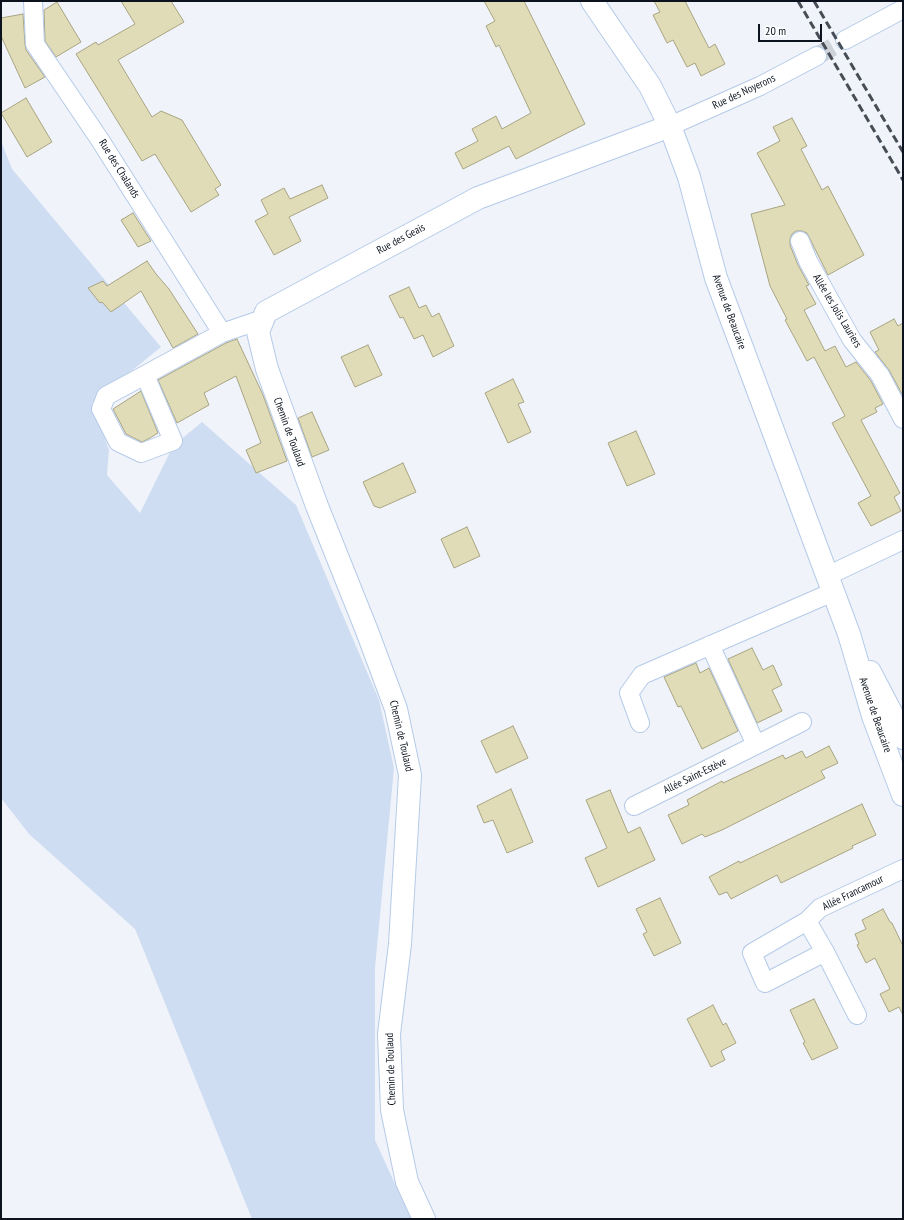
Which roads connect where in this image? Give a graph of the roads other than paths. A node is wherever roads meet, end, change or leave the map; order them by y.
1 (33, 1) edge
2 (592, 1) edge
3 (903, 9) edge
4 (845, 40) tunnel mouth
5 (817, 56) tunnel mouth
6 (670, 126) junction
7 (800, 240) dead end
8 (263, 319) junction
9 (222, 333) junction
10 (145, 375) dead end
11 (903, 419) edge
12 (903, 540) edge
13 (830, 584) junction
14 (849, 634) junction
15 (710, 645) junction
16 (802, 722) dead end
17 (640, 723) dead end
18 (903, 738) edge
19 (756, 745) junction
20 (903, 795) edge
21 (634, 806) dead end
22 (903, 869) edge
23 (807, 921) junction
24 (825, 952) junction
25 (857, 1015) dead end
26 (424, 1219) edge

1 - 9 street, Rue des Chalands
2 - 6 street, Avenue de Beaucaire
3 - 4 street
5 - 6 street, Rue des Noyerons
6 - 8 street, Rue des Geais
6 - 13 street, Avenue de Beaucaire
7 - 11 street, Allée les Jolis Lauriers
8 - 9 street, Rue des Geais
8 - 26 street, Chemin de Toulaud
9 - 10 street, Rue des Geais
12 - 13 street
13 - 14 street, Avenue de Beaucaire
13 - 15 street
14 - 18 street, Avenue de Beaucaire
14 - 20 street, Avenue de Beaucaire
15 - 17 street
15 - 19 street
16 - 19 street, Allée Saint-Estève
19 - 21 street, Allée Saint-Estève
22 - 23 street, Allée Francamour
23 - 24 street
23 - 24 street, Allée Francamour
24 - 25 street

